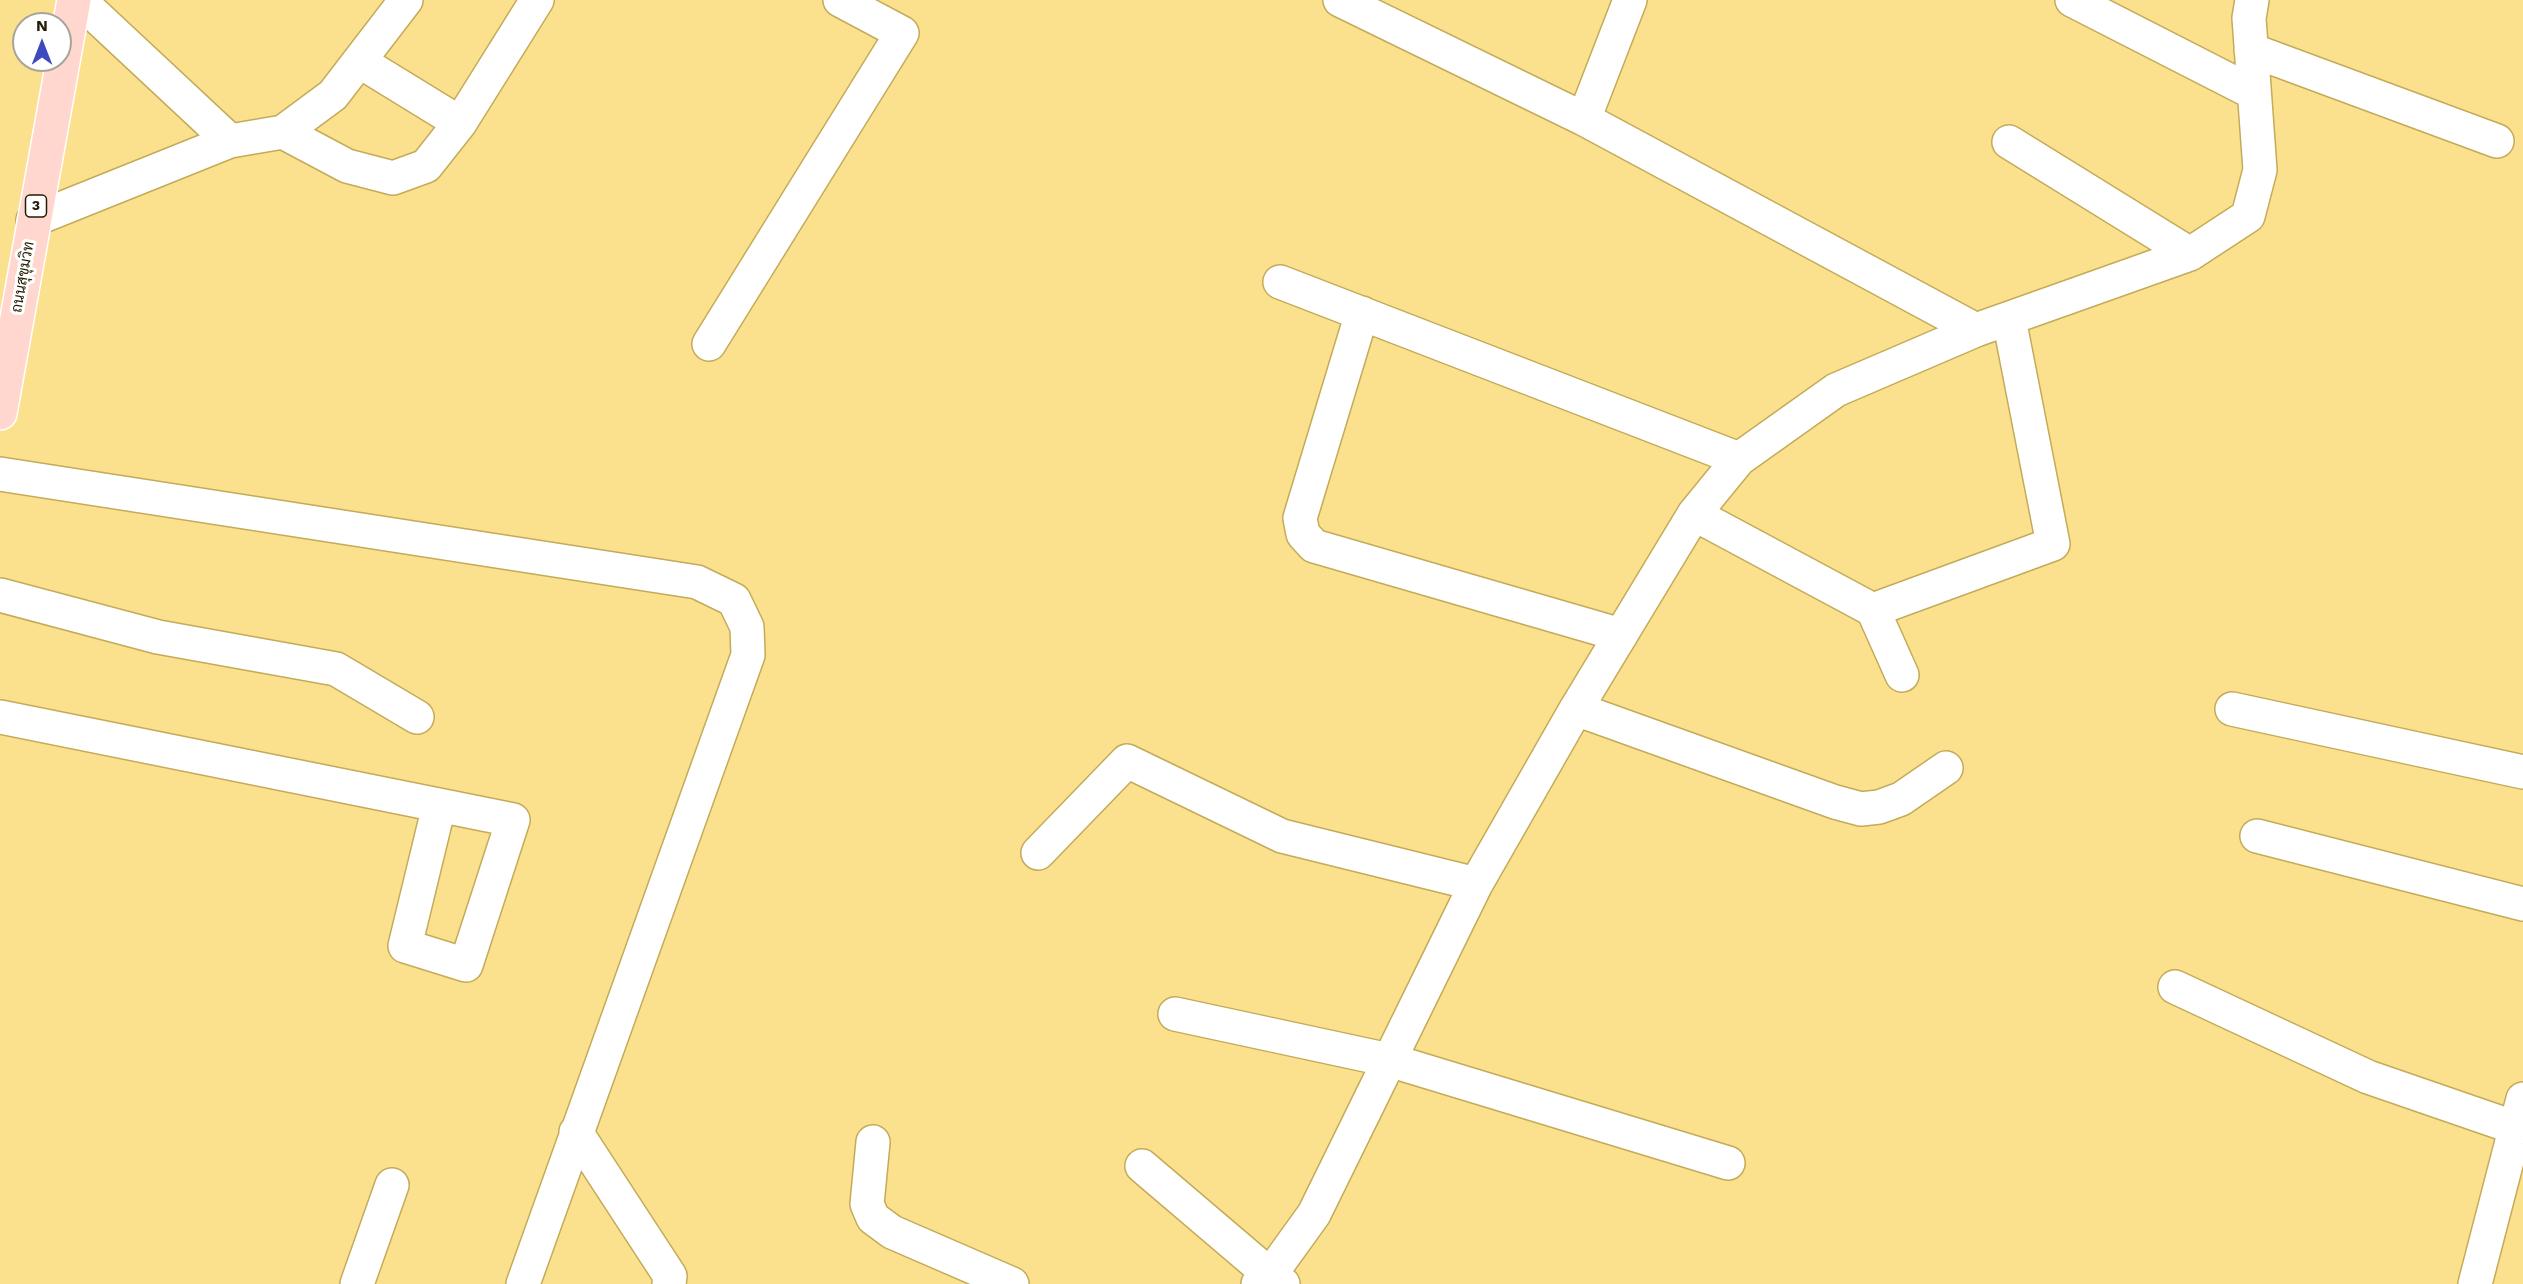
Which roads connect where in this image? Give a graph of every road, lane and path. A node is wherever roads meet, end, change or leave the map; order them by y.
1 (74, 0) edge
2 (79, 0) edge
3 (406, 0) edge
4 (537, 0) edge
5 (840, 0) edge
6 (1340, 0) edge
7 (1630, 0) edge
8 (2072, 0) edge
9 (2252, 0) edge
10 (2251, 50) junction
11 (359, 61) junction
12 (2254, 93) junction
13 (1584, 119) junction
14 (460, 123) junction
15 (282, 132) junction
16 (230, 141) junction
17 (2497, 141) dead end
18 (2008, 142) dead end
19 (33, 220) junction
20 (2190, 254) junction
21 (1280, 282) dead end
22 (1362, 314) junction
23 (2008, 319) junction
24 (1976, 330) junction
25 (709, 344) dead end
26 (0, 413) edge
27 (1739, 459) junction
28 (0, 474) edge
29 (1694, 514) junction
30 (0, 595) edge
31 (1873, 610) junction
32 (1621, 635) junction
33 (1902, 675) dead end
34 (1576, 709) junction
35 (2232, 709) dead end
36 (0, 717) edge
37 (417, 717) dead end
38 (1947, 768) dead end
39 (2523, 772) edge
40 (439, 806) junction
41 (2257, 836) dead end
42 (1038, 853) dead end
43 (1476, 884) junction
44 (2523, 904) edge
45 (2175, 987) dead end
46 (1175, 1014) dead end
47 (1389, 1060) junction
48 (2519, 1114) edge
49 (576, 1132) junction
50 (873, 1142) dead end
51 (1728, 1162) dead end
52 (1142, 1166) dead end
53 (392, 1185) dead end
54 (1270, 1281) edge
55 (357, 1284) edge
56 (523, 1284) edge
57 (669, 1284) edge
58 (1012, 1284) edge
59 (2475, 1284) edge

1 - 19 main road, ถนนสุขุมวิท / 3
2 - 16 street
3 - 11 street
4 - 14 street
5 - 25 street
6 - 13 street
7 - 13 street
8 - 12 street
9 - 10 street
10 - 12 street
10 - 17 street
11 - 14 street
11 - 15 street
12 - 20 street
13 - 24 street
14 - 15 street
15 - 16 street
16 - 19 street
18 - 20 street
19 - 26 main road, ถนนสุขุมวิท / 3
20 - 23 street
21 - 22 street
22 - 27 street
22 - 32 street
23 - 24 street
23 - 31 street
24 - 27 street
27 - 29 street
28 - 49 street
29 - 31 street
29 - 32 street
30 - 37 street
31 - 33 street
32 - 34 street
34 - 38 street
34 - 43 street
35 - 39 street
36 - 40 street
40 - 40 street
41 - 44 street
42 - 43 street
43 - 47 street
45 - 48 street
46 - 47 street
47 - 51 street
47 - 54 street
48 - 59 street
49 - 56 street
49 - 57 street
50 - 58 street
52 - 54 street
53 - 55 street

